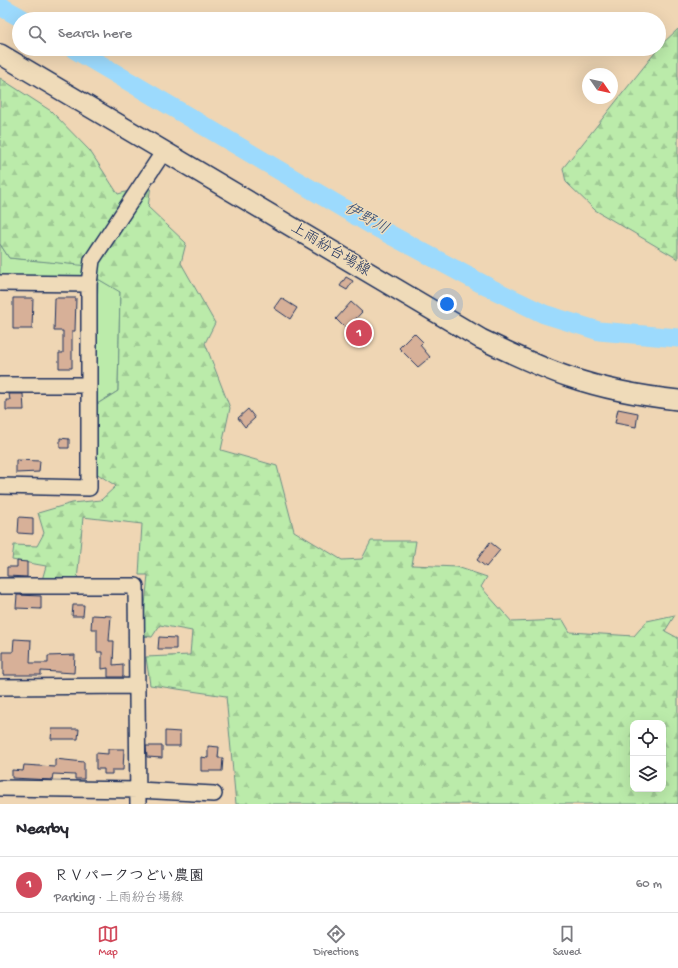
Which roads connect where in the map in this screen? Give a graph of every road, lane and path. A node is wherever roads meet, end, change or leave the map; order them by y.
1 (0, 54) edge
2 (164, 151) junction
3 (0, 283) edge
4 (89, 284) junction
5 (0, 385) edge
6 (89, 385) junction
7 (678, 400) edge
8 (0, 486) edge
9 (0, 586) edge
10 (137, 686) junction
11 (0, 687) edge
12 (0, 788) edge
13 (214, 794) dead end
14 (138, 797) edge

1 - 2 main road, 上雨紛台場線
2 - 4 street
2 - 7 main road, 上雨紛台場線
3 - 4 street
4 - 6 street
5 - 6 street
6 - 8 street
9 - 10 street
10 - 11 street
10 - 14 street
12 - 14 street
13 - 14 street

